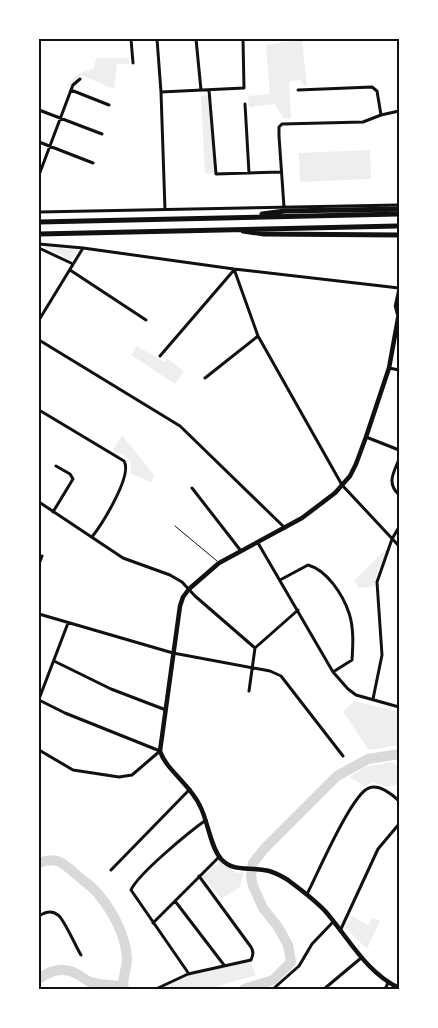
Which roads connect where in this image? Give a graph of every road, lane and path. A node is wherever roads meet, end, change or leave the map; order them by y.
1 (131, 39) edge
2 (157, 39) edge
3 (196, 39) edge
4 (243, 39) edge
5 (133, 63) dead end
6 (80, 79) dead end
7 (71, 90) junction
8 (201, 90) junction
9 (209, 90) junction
10 (298, 90) dead end
11 (161, 92) junction
12 (245, 104) dead end
13 (109, 105) dead end
14 (39, 110) edge
15 (399, 111) edge
16 (381, 115) junction
17 (60, 118) junction
18 (102, 134) dead end
19 (39, 142) edge
20 (50, 146) junction
21 (93, 163) dead end
22 (281, 172) junction
23 (249, 173) junction
24 (39, 175) edge
25 (399, 204) edge
26 (284, 207) junction
27 (165, 210) junction
28 (39, 212) edge
29 (399, 212) edge
30 (39, 222) edge
31 (397, 226) dead end
32 (223, 229) junction
33 (39, 234) edge
34 (397, 235) edge
35 (399, 240) edge
36 (39, 246) edge
37 (83, 248) junction
38 (73, 264) junction
39 (234, 269) junction
40 (70, 270) junction
41 (399, 290) edge
42 (399, 314) edge
43 (39, 320) edge
44 (146, 320) dead end
45 (258, 336) junction
46 (39, 340) edge
47 (160, 356) dead end
48 (389, 368) junction
49 (399, 370) edge
50 (204, 378) dead end
51 (39, 410) edge
52 (366, 437) junction
53 (399, 450) edge
54 (399, 459) edge
55 (56, 466) dead end
56 (342, 485) junction
57 (192, 488) dead end
58 (399, 495) edge
59 (39, 502) edge
60 (53, 512) junction
61 (175, 526) dead end
62 (399, 526) edge
63 (285, 528) junction
64 (92, 537) junction
65 (392, 539) junction
66 (258, 543) junction
67 (399, 546) edge
68 (241, 551) junction
69 (42, 556) dead end
70 (220, 563) junction
71 (39, 564) edge
72 (280, 580) junction
73 (189, 589) junction
74 (298, 610) junction
75 (39, 614) edge
76 (68, 623) junction
77 (255, 648) junction
78 (173, 653) junction
79 (54, 661) junction
80 (253, 668) junction
81 (334, 672) junction
82 (250, 691) dead end
83 (372, 699) junction
84 (39, 700) edge
85 (399, 707) edge
86 (166, 710) junction
87 (39, 750) edge
88 (160, 751) junction
89 (343, 756) dead end
90 (190, 789) junction
91 (399, 801) edge
92 (206, 820) junction
93 (399, 824) edge
94 (219, 857) junction
95 (112, 870) dead end
96 (199, 876) junction
97 (307, 895) junction
98 (175, 901) junction
99 (39, 916) edge
100 (333, 922) junction
101 (153, 923) junction
102 (340, 932) junction
103 (81, 955) dead end
104 (360, 958) junction
105 (224, 966) junction
106 (189, 974) junction
107 (388, 983) junction
108 (399, 988) edge
109 (156, 989) edge
110 (272, 989) edge
111 (324, 989) edge
112 (385, 989) edge

1 - 5 street
2 - 11 street
3 - 8 street
4 - 9 street
6 - 7 street
7 - 13 street
7 - 17 street
8 - 9 street
8 - 11 street
9 - 23 street
10 - 16 street
11 - 27 street
12 - 23 street
14 - 17 street
15 - 16 street
16 - 22 street
17 - 18 street
17 - 20 street
19 - 20 street
20 - 21 street
20 - 24 street
22 - 23 street
22 - 26 street
25 - 26 street
26 - 27 street
27 - 28 street
29 - 30 highway
31 - 32 highway
32 - 33 highway
32 - 34 highway
34 - 35 highway
36 - 37 street
36 - 38 street
37 - 38 street
37 - 39 street
38 - 40 street
39 - 41 street
39 - 45 street
39 - 47 street
40 - 43 street
40 - 44 street
41 - 42 main road
42 - 48 main road
45 - 50 street
45 - 56 street
46 - 63 street
48 - 49 street
48 - 52 main road
51 - 64 street
52 - 53 street
52 - 56 main road
54 - 58 street
55 - 60 street
56 - 63 main road
56 - 65 street
57 - 68 street
59 - 60 street
60 - 64 street
61 - 70 lane
62 - 65 street
63 - 66 main road
64 - 73 street
65 - 67 street
65 - 83 street
66 - 68 main road
66 - 72 street
68 - 70 main road
69 - 71 street
70 - 73 main road
72 - 74 street
72 - 81 street
73 - 77 street
73 - 78 main road
74 - 77 street
74 - 81 street
75 - 76 street
76 - 78 street
76 - 79 street
77 - 80 street
78 - 80 street
78 - 86 main road
79 - 84 street
79 - 86 street
80 - 82 street
80 - 89 street
81 - 83 street
83 - 85 street
84 - 88 street
86 - 88 main road
87 - 88 street
88 - 90 main road
90 - 92 main road
90 - 95 street
91 - 97 street
92 - 94 main road
92 - 101 street
93 - 102 street
94 - 96 street
94 - 97 main road
96 - 98 street
96 - 105 street
97 - 100 main road
98 - 101 street
98 - 105 street
99 - 103 street
100 - 102 main road
100 - 110 street
101 - 106 street
102 - 104 main road
104 - 107 main road
104 - 111 street
105 - 106 street
106 - 109 street
107 - 108 main road
107 - 112 street

